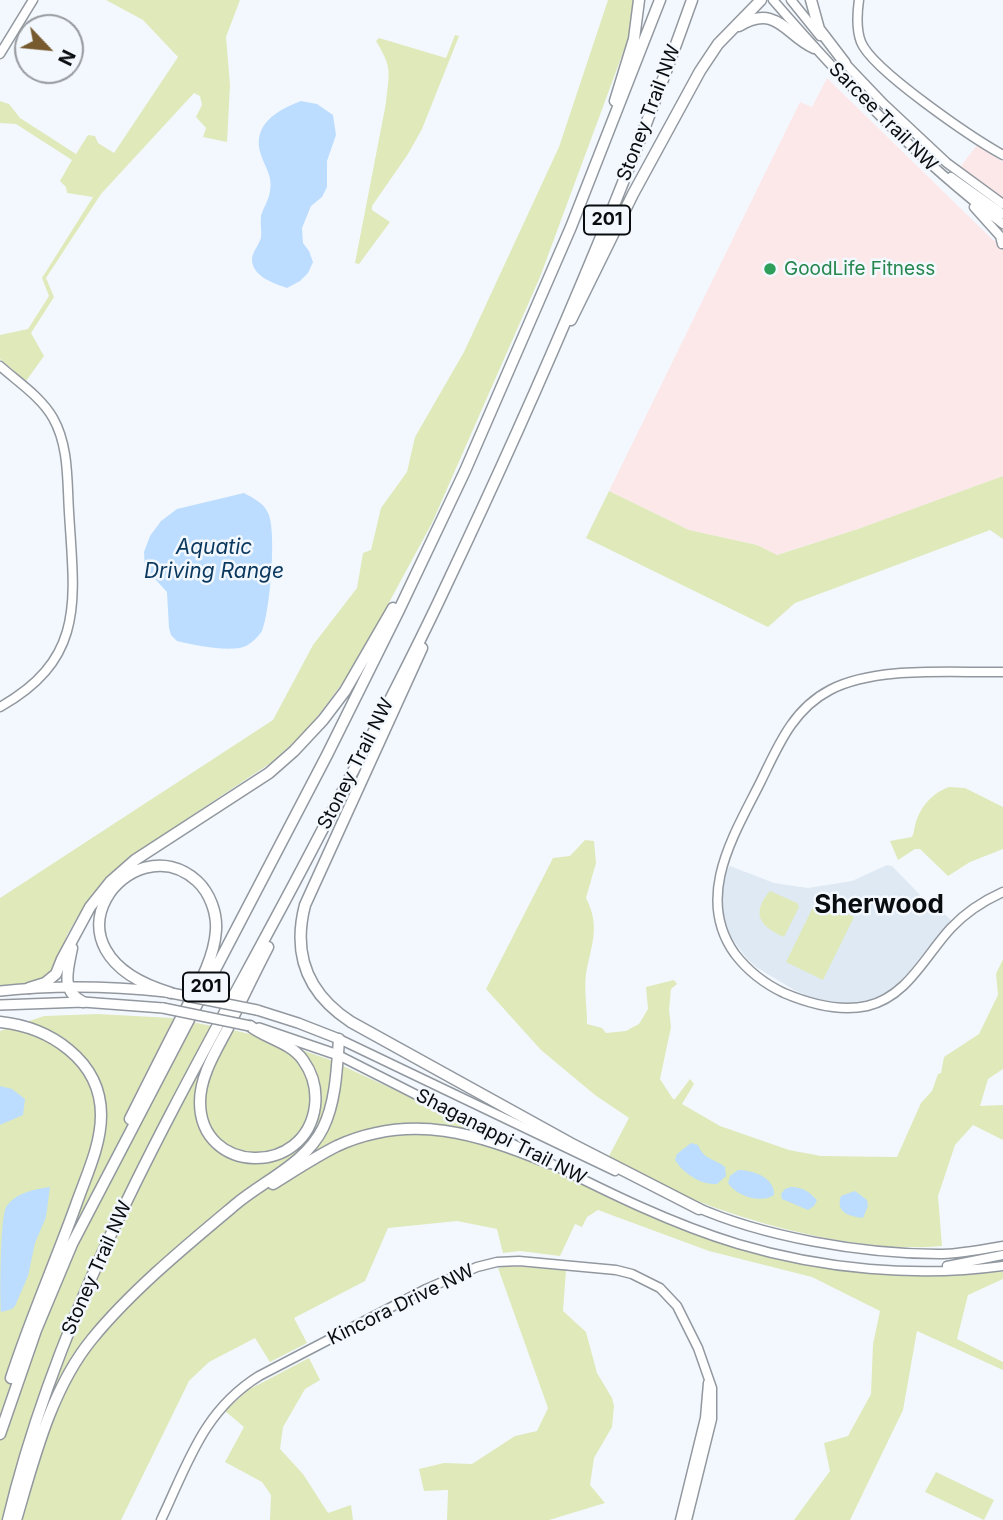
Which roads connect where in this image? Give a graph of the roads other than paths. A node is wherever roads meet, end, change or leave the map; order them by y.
1 (33, 0) edge
2 (639, 0) edge
3 (660, 0) edge
4 (692, 0) edge
5 (761, 0) edge
6 (773, 0) edge
7 (791, 0) edge
8 (811, 0) edge
9 (859, 0) edge
10 (814, 48) junction
11 (0, 54) edge
12 (845, 63) junction
13 (702, 69) junction
14 (918, 153) junction
15 (1003, 155) edge
16 (966, 196) junction
17 (1003, 204) edge
18 (1003, 214) edge
19 (1003, 224) edge
20 (1002, 244) edge
21 (536, 311) junction
22 (0, 366) edge
23 (514, 436) junction
24 (429, 548) junction
25 (445, 589) junction
26 (1003, 672) edge
27 (0, 707) edge
28 (312, 849) junction
29 (1003, 892) edge
30 (73, 941) junction
31 (68, 986) junction
32 (29, 988) junction
33 (0, 991) edge
34 (171, 993) junction
35 (83, 1002) junction
36 (0, 1005) edge
37 (0, 1022) edge
38 (250, 1026) junction
39 (339, 1039) junction
40 (338, 1055) junction
41 (549, 1163) junction
42 (699, 1209) junction
43 (198, 1237) junction
44 (72, 1244) junction
45 (1002, 1248) edge
46 (1003, 1266) edge
47 (927, 1270) junction
48 (709, 1380) junction
49 (0, 1415) edge
50 (0, 1434) edge
51 (8, 1520) edge
52 (16, 1520) edge
53 (161, 1520) edge
54 (680, 1520) edge
55 (687, 1520) edge

1 - 11 street
2 - 21 highway
3 - 21 highway, Stoney Trail NW / 201
4 - 23 highway, Stoney Trail NW / 201
5 - 13 highway
6 - 10 street, Sarcee Trail NW
7 - 12 street, Sarcee Trail NW
8 - 12 highway
9 - 15 street
10 - 13 highway
10 - 14 street, Sarcee Trail NW
12 - 17 street, Sarcee Trail NW
13 - 23 highway
14 - 16 street, Sarcee Trail NW
14 - 18 street
16 - 19 street, Sarcee Trail NW
16 - 20 street
21 - 24 highway, Stoney Trail NW / 201
22 - 27 street
23 - 25 highway, Stoney Trail NW / 201
24 - 30 highway
24 - 44 highway, Stoney Trail NW / 201
25 - 28 highway, Stoney Trail NW / 201
25 - 42 highway
26 - 29 street
28 - 38 highway
28 - 51 highway, Stoney Trail NW / 201
30 - 31 highway
30 - 32 highway
31 - 32 main road, Shaganappi Trail NW
31 - 34 main road, Shaganappi Trail NW
31 - 35 highway
32 - 33 main road, Shaganappi Trail NW
34 - 39 main road, Shaganappi Trail NW, bridge
34 - 44 highway
35 - 36 main road, Shaganappi Trail NW
35 - 38 main road, Shaganappi Trail NW, bridge
37 - 49 highway
38 - 40 main road, Shaganappi Trail NW
39 - 40 highway
39 - 42 street, Shaganappi Trail NW
40 - 41 street, Shaganappi Trail NW
40 - 43 highway
41 - 43 highway
41 - 47 street, Shaganappi Trail NW
42 - 45 street, Shaganappi Trail NW
43 - 52 highway
44 - 50 highway, Stoney Trail NW / 201
45 - 47 street
46 - 47 street, Shaganappi Trail NW
48 - 53 street, Kincora Drive NW
48 - 54 street, Kincora Drive NW
48 - 55 street, Kincora Drive NW

